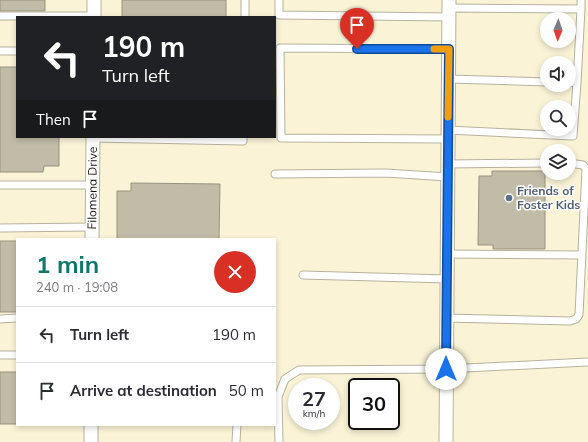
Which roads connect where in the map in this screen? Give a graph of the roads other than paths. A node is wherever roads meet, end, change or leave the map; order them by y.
1 (94, 0) edge
2 (245, 0) edge
3 (279, 0) edge
4 (581, 0) edge
5 (449, 8) edge
6 (581, 9) junction
7 (0, 16) edge
8 (16, 16) edge
9 (94, 16) edge
10 (245, 16) edge
11 (449, 49) junction
12 (0, 51) edge
13 (16, 51) edge
14 (449, 79) junction
15 (540, 82) edge
16 (577, 83) joint
17 (448, 134) junction
18 (93, 138) edge
19 (244, 138) edge
20 (540, 163) edge
21 (576, 164) edge
22 (448, 170) junction
23 (275, 174) dead end
24 (0, 185) edge
25 (92, 185) junction
26 (0, 228) edge
27 (92, 233) edge
28 (447, 254) junction
29 (582, 255) junction
30 (303, 275) dead end
31 (447, 279) junction
32 (16, 318) edge
33 (446, 318) junction
34 (0, 319) edge
35 (0, 355) edge
36 (16, 355) edge
37 (588, 362) edge
38 (446, 369) junction
39 (91, 426) edge
40 (237, 426) edge
41 (91, 442) edge
42 (236, 442) edge
43 (279, 442) edge
44 (446, 442) edge

1 - 9 street
2 - 10 lane
3 - 5 lane
4 - 6 lane
5 - 6 lane
5 - 11 street
6 - 16 lane
7 - 8 lane
11 - 14 street
11 - 17 lane
12 - 13 lane
14 - 15 lane
14 - 17 street
16 - 17 lane
17 - 22 street
18 - 19 lane
18 - 25 street, Filomena Drive
20 - 22 lane
21 - 29 lane
22 - 23 lane
22 - 28 street
24 - 25 lane
25 - 27 street, Filomena Drive
26 - 27 lane
28 - 29 lane
28 - 31 street
29 - 33 lane
30 - 31 lane
31 - 33 street
32 - 34 lane
33 - 38 street
35 - 36 lane
37 - 38 lane
38 - 43 lane
38 - 44 street
39 - 41 street
40 - 42 lane

